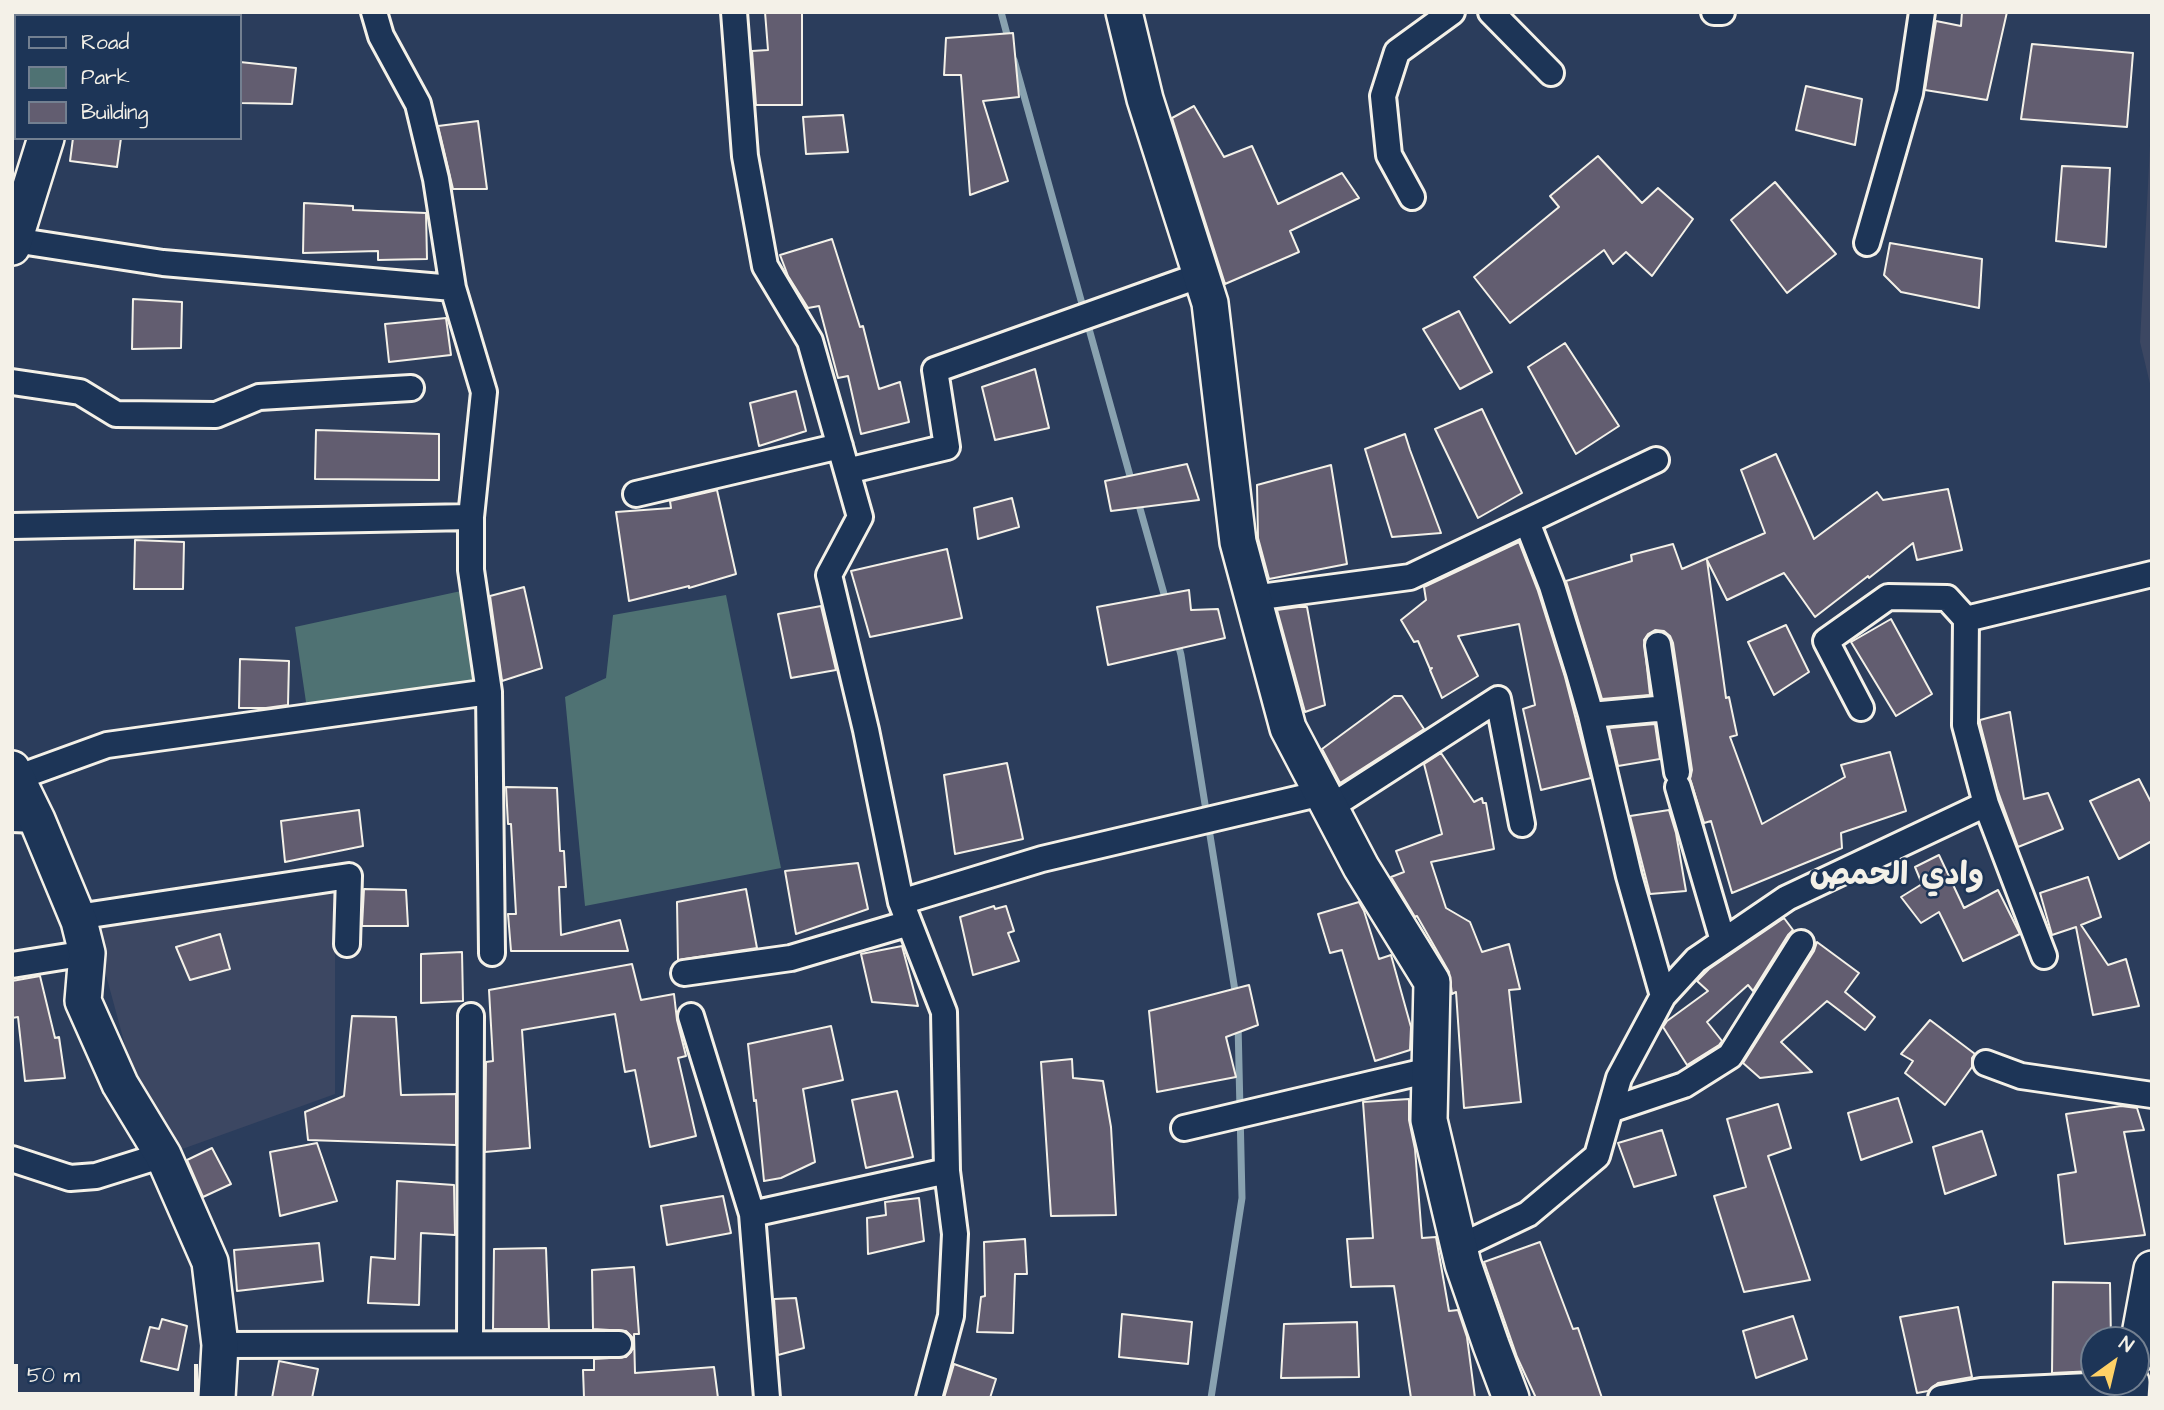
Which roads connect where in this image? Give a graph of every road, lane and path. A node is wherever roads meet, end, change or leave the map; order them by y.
1 (374, 12) edge
2 (734, 12) edge
3 (1124, 12) edge
4 (1451, 12) edge
5 (1492, 12) edge
6 (1714, 12) edge
7 (1722, 12) edge
8 (1922, 12) edge
9 (1551, 73) dead end
10 (45, 140) edge
11 (1412, 197) dead end
12 (13, 243) edge
13 (1867, 243) dead end
14 (1201, 275) junction
15 (453, 289) junction
16 (12, 382) edge
17 (411, 388) dead end
18 (840, 446) junction
19 (1656, 460) dead end
20 (847, 471) junction
21 (636, 494) dead end
22 (471, 517) junction
23 (1527, 522) junction
24 (12, 526) edge
25 (2152, 574) edge
26 (1253, 598) junction
27 (1966, 619) junction
28 (1658, 645) dead end
29 (489, 692) junction
30 (1667, 708) junction
31 (1861, 708) dead end
32 (1591, 715) junction
33 (16, 777) edge
34 (1326, 800) junction
35 (1986, 804) junction
36 (25, 819) edge
37 (1522, 824) dead end
38 (905, 913) junction
39 (77, 917) junction
40 (1723, 942) junction
41 (1801, 943) dead end
42 (347, 944) dead end
43 (87, 953) junction
44 (492, 953) dead end
45 (2044, 956) dead end
46 (12, 965) edge
47 (684, 973) dead end
48 (1663, 996) junction
49 (471, 1016) dead end
50 (691, 1016) dead end
51 (1986, 1063) dead end
52 (1430, 1070) junction
53 (2152, 1095) edge
54 (1610, 1110) junction
55 (1184, 1128) dead end
56 (163, 1155) junction
57 (12, 1159) edge
58 (947, 1171) junction
59 (752, 1214) junction
60 (1459, 1247) junction
61 (2152, 1269) edge
62 (2142, 1326) edge
63 (619, 1344) dead end
64 (220, 1345) junction
65 (470, 1345) junction
66 (1491, 1345) junction
67 (2080, 1384) edge
68 (217, 1398) edge
69 (767, 1398) edge
70 (929, 1398) edge
71 (1503, 1398) edge
72 (1511, 1398) edge
73 (1941, 1398) edge

1 - 15 street
2 - 18 street
3 - 14 street
4 - 11 street
5 - 9 street
6 - 7 street
8 - 13 street
10 - 12 street
12 - 15 street
14 - 20 street
14 - 26 street
15 - 22 street
16 - 17 street
18 - 20 street
18 - 21 street
19 - 23 street
20 - 38 street
22 - 24 street
22 - 29 street
23 - 26 street
23 - 32 street
25 - 27 street
26 - 34 street
27 - 31 street
27 - 35 street
28 - 30 street
29 - 33 street
29 - 44 street
30 - 32 street
30 - 40 street
32 - 48 street
33 - 36 street
34 - 37 street
34 - 38 street
34 - 52 street
35 - 40 street
35 - 45 street
36 - 39 street
38 - 47 street
38 - 58 street
39 - 42 street
39 - 43 street
40 - 48 street
41 - 54 street
43 - 46 street
43 - 56 street
48 - 54 street
49 - 65 street
50 - 59 street
51 - 53 street
52 - 55 street
52 - 60 street
54 - 60 street
56 - 57 street
56 - 64 street
58 - 59 street
58 - 70 street
59 - 69 street
60 - 66 street
61 - 62 street
63 - 65 street
64 - 65 street
64 - 68 street
66 - 71 street
66 - 72 street
67 - 73 street

